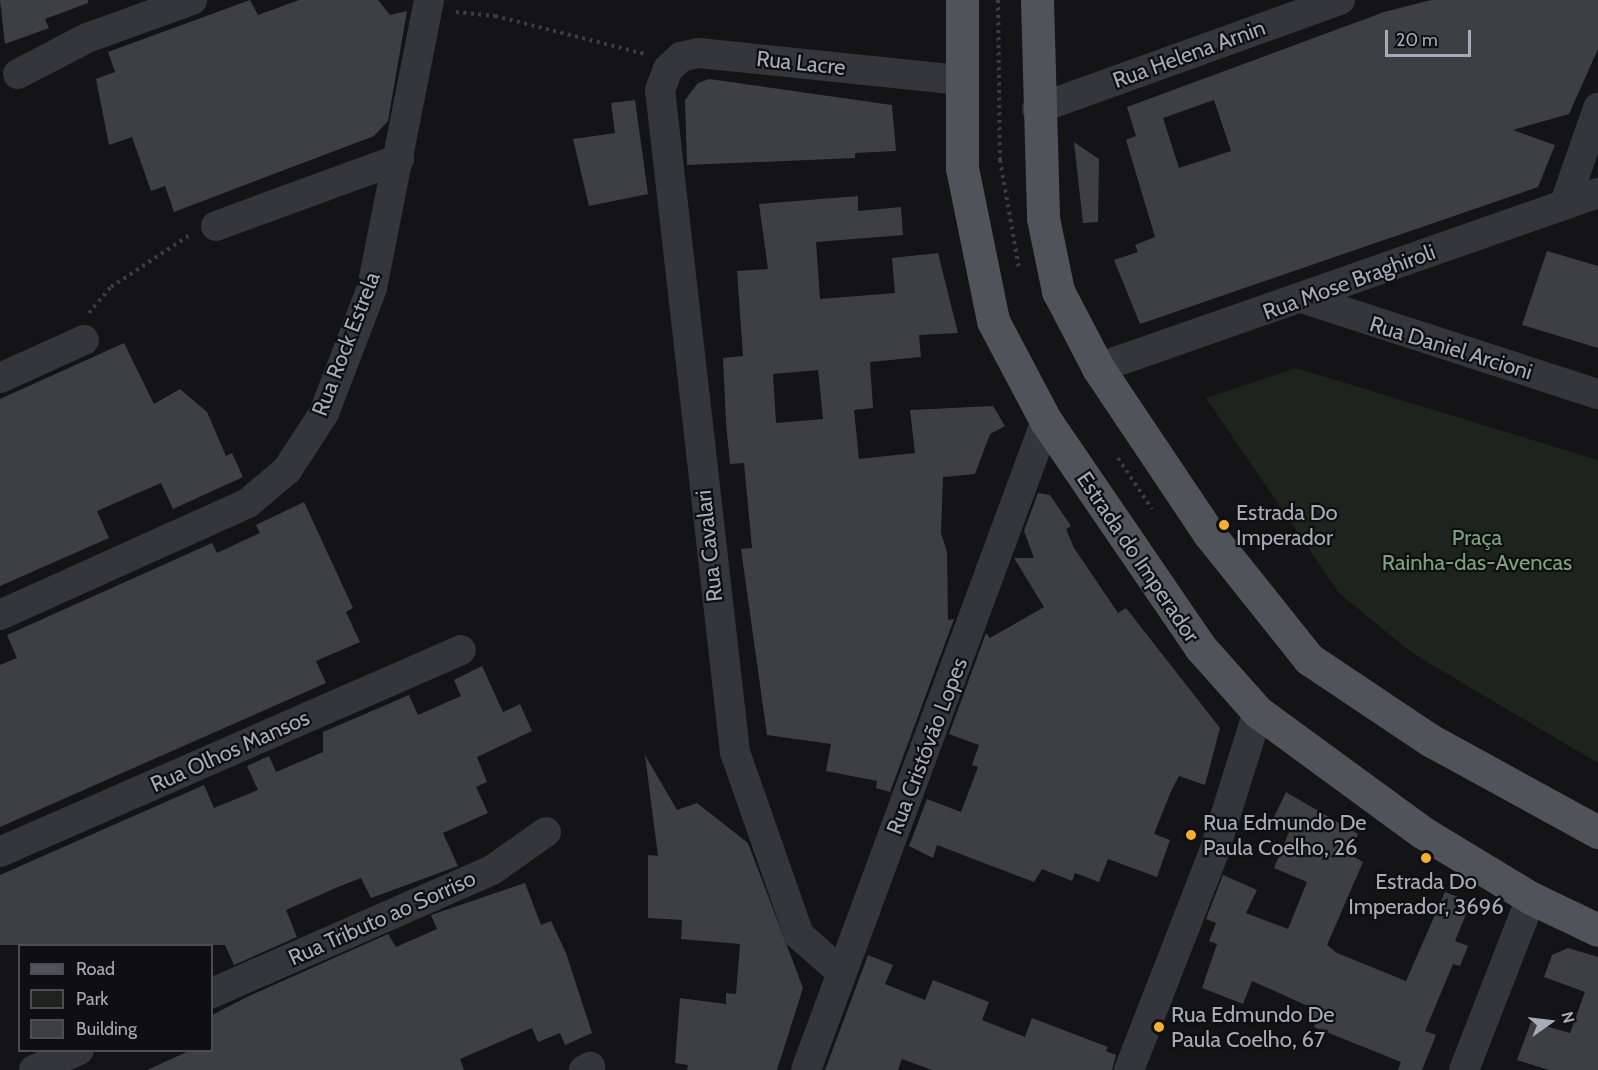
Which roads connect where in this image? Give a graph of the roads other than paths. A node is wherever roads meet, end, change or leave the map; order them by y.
1 (192, 0) edge
2 (429, 0) edge
3 (962, 0) edge
4 (1037, 0) edge
5 (1340, 0) edge
6 (18, 74) dead end
7 (962, 80) junction
8 (660, 90) joint
9 (1598, 108) edge
10 (1037, 109) junction
11 (399, 159) junction
12 (1598, 193) edge
13 (1565, 203) junction
14 (216, 226) road end
15 (1305, 299) junction
16 (84, 340) road end
17 (1098, 368) junction
18 (0, 378) edge
19 (1598, 394) edge
20 (1046, 421) junction
21 (0, 615) edge
22 (461, 650) dead end
23 (1258, 712) junction
24 (546, 832) dead end
25 (1598, 832) edge
26 (0, 852) edge
27 (1531, 898) junction
28 (1598, 930) edge
29 (841, 972) junction
30 (213, 993) edge
31 (74, 1052) edge
32 (34, 1070) edge
33 (806, 1070) edge
34 (1129, 1070) edge
35 (1464, 1070) edge

1 - 6 street
2 - 11 street, Rua Rock Estrela
3 - 7 main road, Estrada do Imperador
4 - 10 main road
5 - 10 street, Rua Helena Arnin
7 - 8 street, Rua Lacre
7 - 20 main road, Estrada do Imperador
8 - 29 street, Rua Cavalari
9 - 13 street
10 - 17 main road
11 - 14 street
11 - 21 street, Rua Rock Estrela
12 - 13 street, Rua Mose Braghiroli
13 - 15 street, Rua Mose Braghiroli
15 - 17 street, Rua Mose Braghiroli
15 - 19 street, Rua Daniel Arcioni
16 - 18 street
17 - 25 main road
20 - 23 main road, Estrada do Imperador
20 - 29 street, Rua Cristóvão Lopes
22 - 26 street, Rua Olhos Mansos
23 - 27 main road, Estrada do Imperador
23 - 34 street
24 - 30 street, Rua Tributo ao Sorriso
27 - 28 main road, Estrada do Imperador
27 - 35 street
29 - 33 street, Rua Cristóvão Lopes
31 - 32 street

